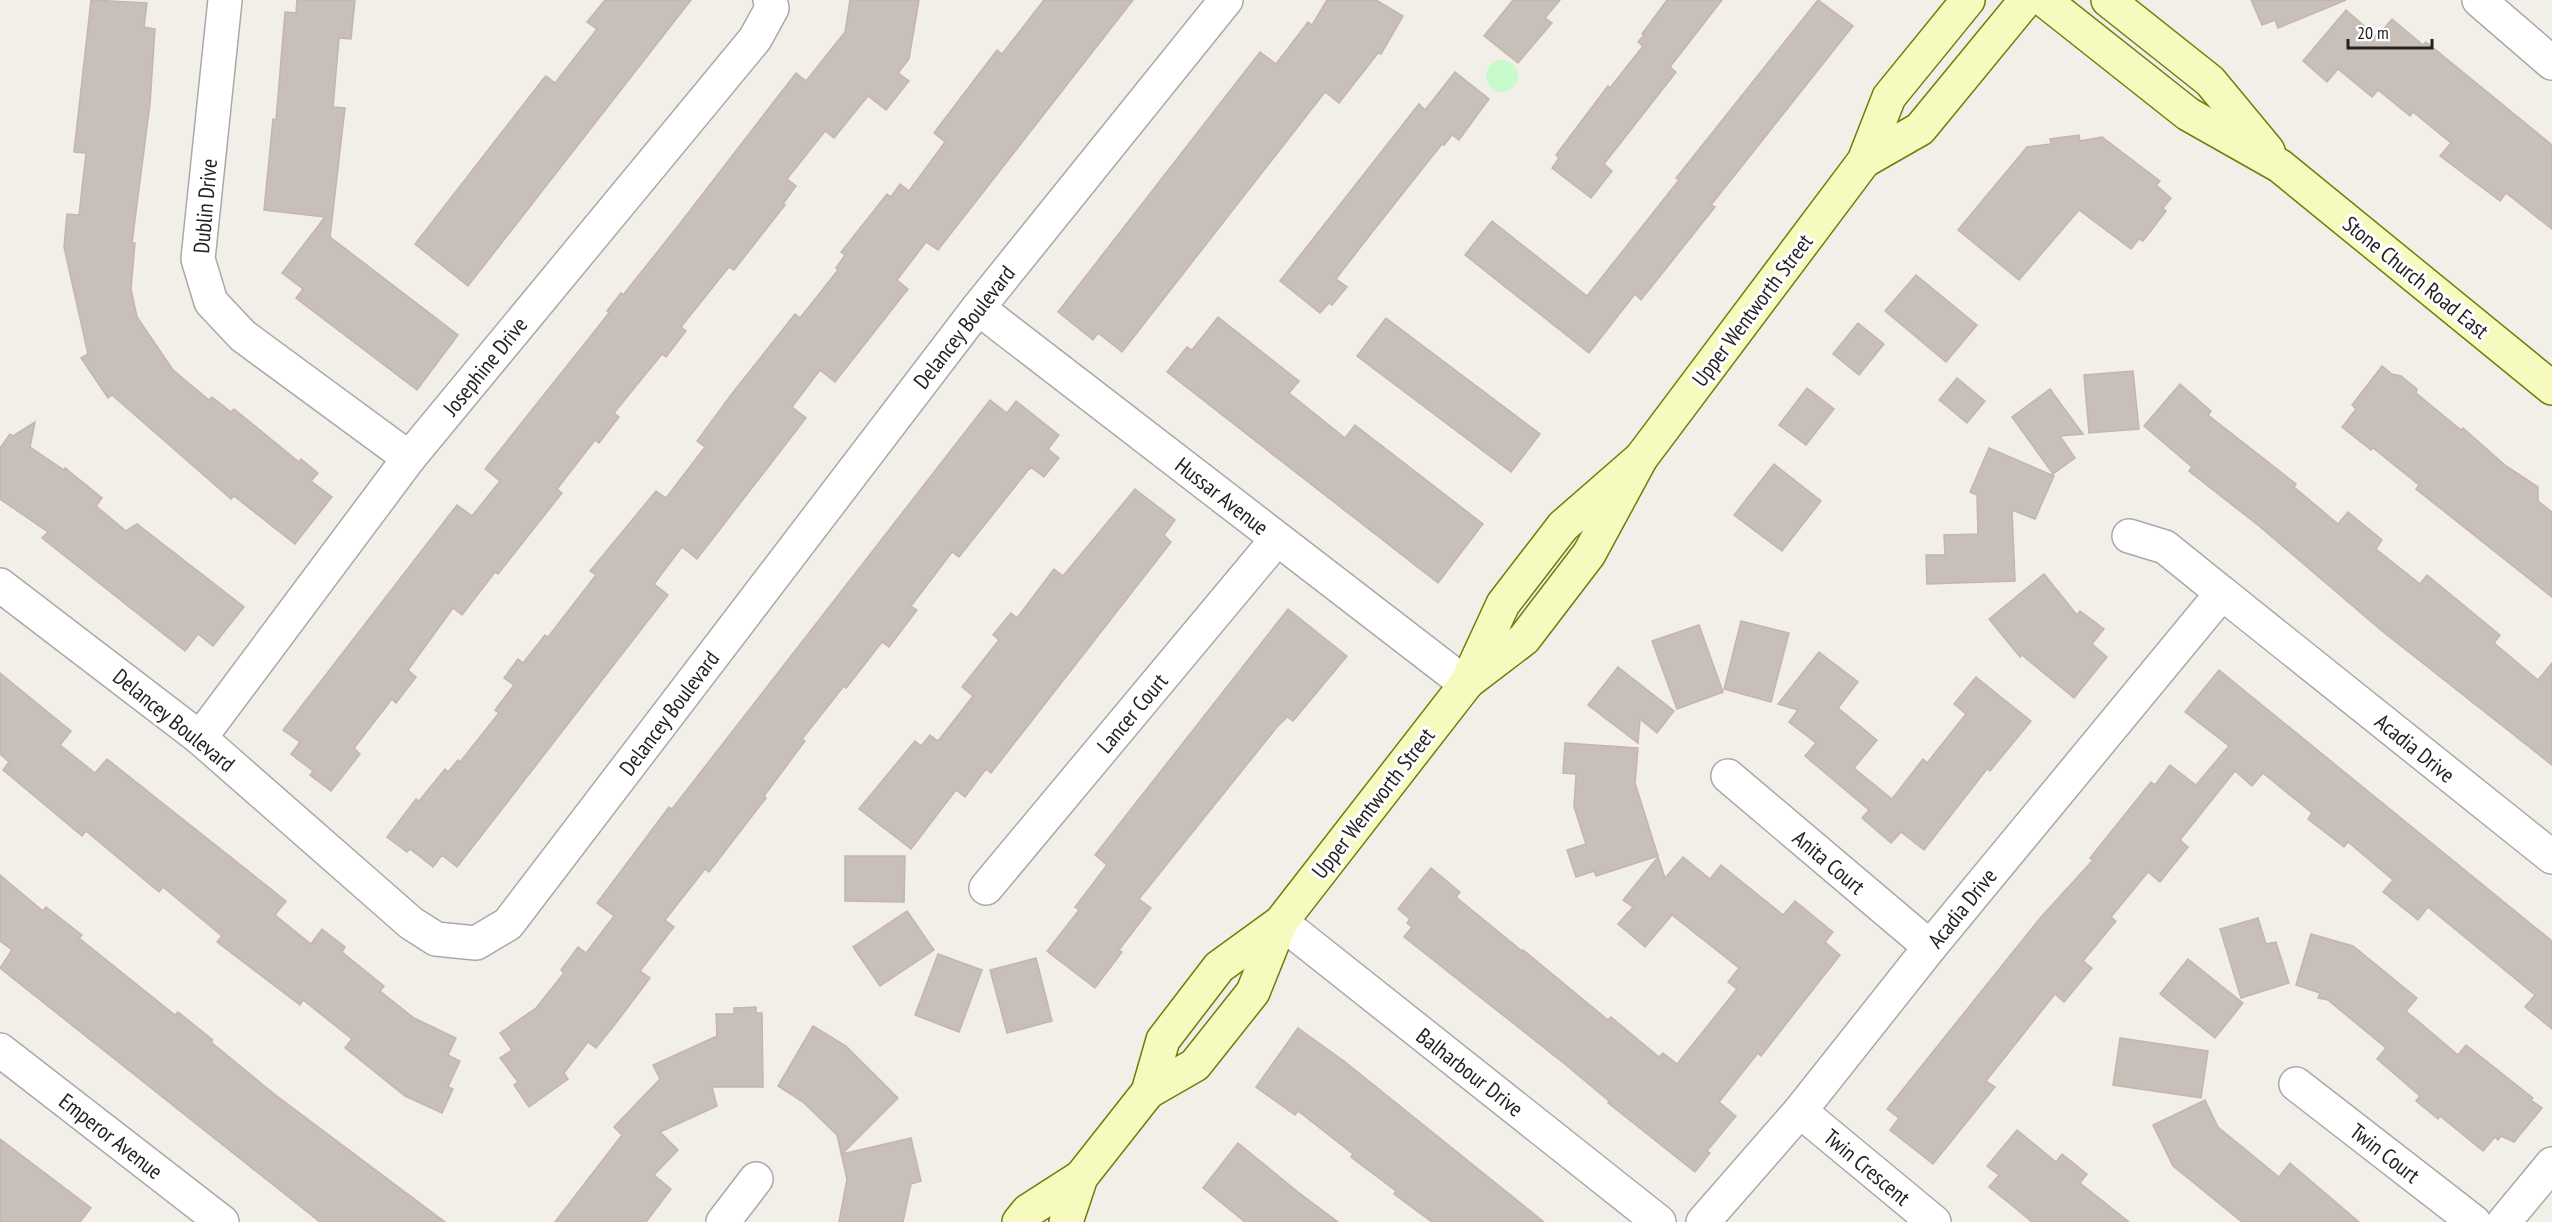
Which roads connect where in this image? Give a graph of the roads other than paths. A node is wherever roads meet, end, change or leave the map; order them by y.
1 (225, 0) edge
2 (770, 0) edge
3 (1226, 0) edge
4 (1968, 0) edge
5 (2026, 0) edge
6 (2044, 0) edge
7 (2108, 0) edge
8 (2479, 0) edge
9 (2552, 63) edge
10 (1864, 161) junction
11 (2280, 166) junction
12 (978, 308) junction
13 (2552, 388) edge
14 (410, 458) junction
15 (2129, 536) dead end
16 (1277, 539) junction
17 (0, 585) edge
18 (2222, 593) junction
19 (1466, 684) junction
20 (200, 738) junction
21 (1728, 776) dead end
22 (2552, 857) edge
23 (986, 888) dead end
24 (1281, 922) junction
25 (1930, 947) junction
26 (0, 1050) edge
27 (2296, 1084) dead end
28 (1800, 1111) junction
29 (2552, 1164) edge
30 (1081, 1177) junction
31 (756, 1179) dead end
32 (222, 1222) edge
33 (723, 1222) edge
34 (1019, 1222) edge
35 (1066, 1222) edge
36 (1659, 1222) edge
37 (1703, 1222) edge
38 (1934, 1222) edge
39 (2474, 1222) edge
40 (2504, 1222) edge

1 - 14 street, Dublin Drive
2 - 14 street, Josephine Drive
3 - 12 street, Delancey Boulevard
4 - 10 main road, Upper Wentworth Street
5 - 10 main road, Upper Wentworth Street
6 - 11 main road, Stone Church Road East
7 - 11 main road, Stone Church Road East
8 - 9 street
10 - 19 main road, Upper Wentworth Street
11 - 13 main road, Stone Church Road East
12 - 16 street, Hussar Avenue
12 - 20 street, Delancey Boulevard
14 - 20 street, Josephine Drive
15 - 18 street, Acadia Drive
16 - 19 street, Hussar Avenue
16 - 23 street, Lancer Court
17 - 20 street, Delancey Boulevard
18 - 22 street, Acadia Drive
18 - 25 street, Acadia Drive
19 - 24 main road, Upper Wentworth Street
21 - 25 street, Anita Court
24 - 30 main road, Upper Wentworth Street
24 - 36 street, Balharbour Drive
25 - 28 street, Acadia Drive
26 - 32 street, Emperor Avenue
27 - 39 street, Twin Court
28 - 37 street, Acadia Drive
28 - 38 street, Twin Crescent
29 - 40 street
30 - 34 main road, Upper Wentworth Street
30 - 35 main road, Upper Wentworth Street
31 - 33 street

